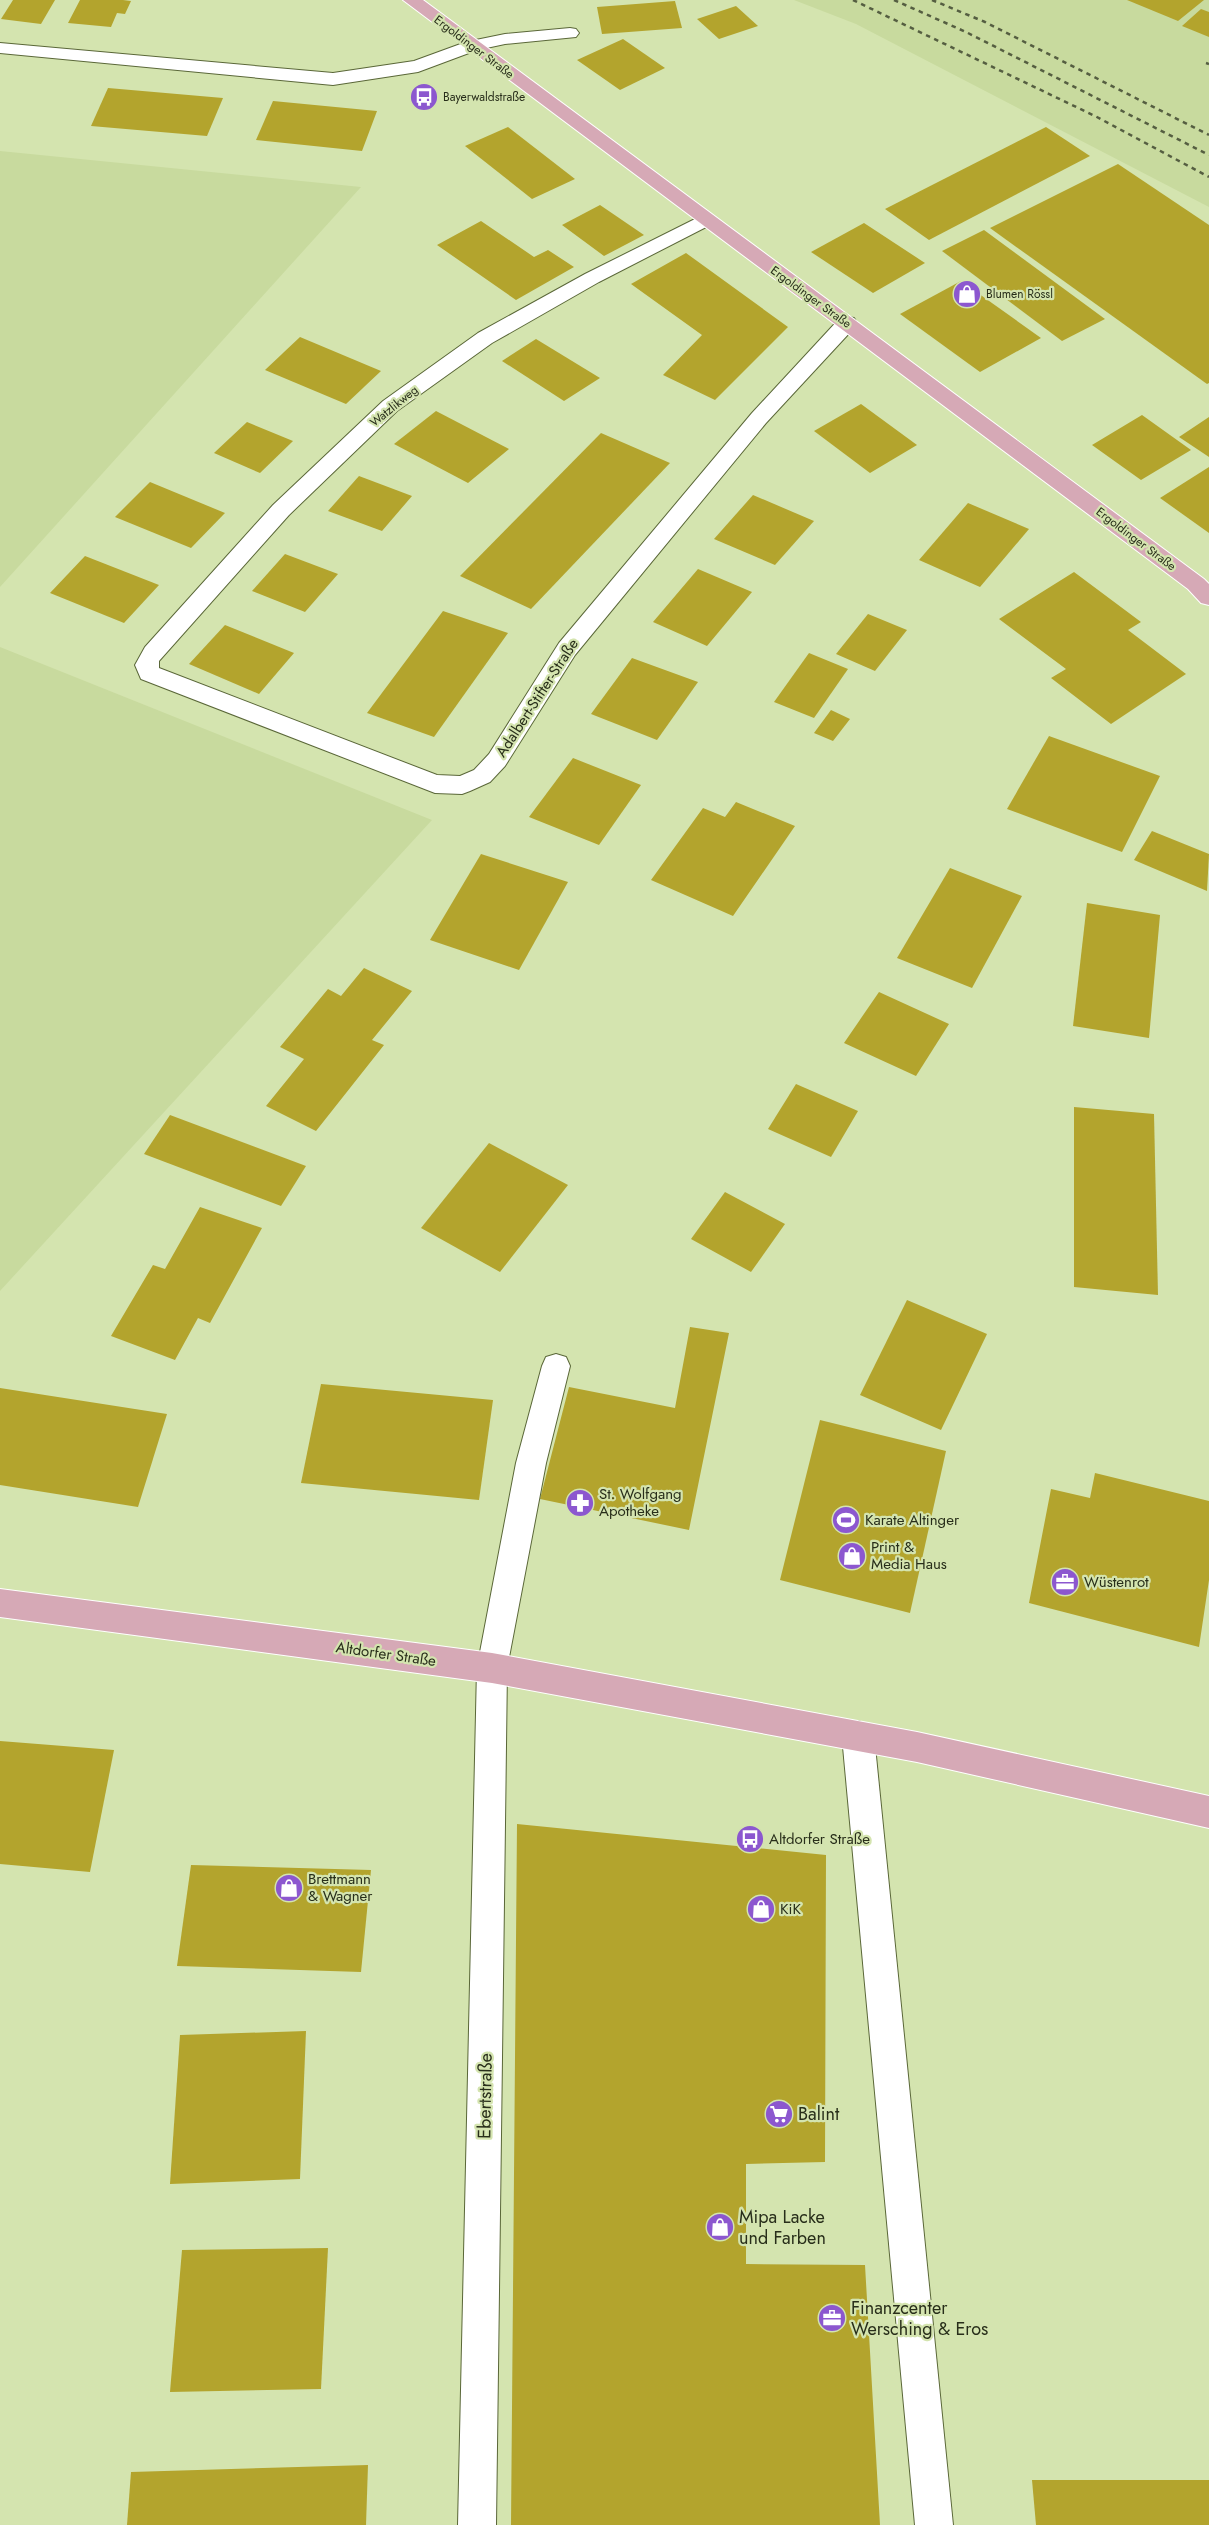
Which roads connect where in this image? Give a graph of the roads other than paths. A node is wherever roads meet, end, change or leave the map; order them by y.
1 (412, 0) edge
2 (570, 33) dead end
3 (472, 46) junction
4 (0, 48) edge
5 (705, 220) junction
6 (847, 323) junction
7 (1209, 597) edge
8 (146, 667) joint
9 (556, 1366) dead end
10 (0, 1603) edge
11 (492, 1668) junction
12 (858, 1736) junction
13 (1209, 1812) edge
14 (478, 2525) edge
15 (934, 2525) edge

1 - 3 main road, Ergoldinger Straße
2 - 3 street
3 - 4 street
3 - 5 main road, Ergoldinger Straße
5 - 6 main road, Ergoldinger Straße
5 - 8 street, Watzlikweg
6 - 7 main road, Ergoldinger Straße
6 - 8 street, Adalbert-Stifter-Straße
9 - 11 street, Ebertstraße
10 - 11 main road, Altdorfer Straße
11 - 12 main road, Altdorfer Straße
11 - 14 street, Ebertstraße
12 - 13 main road, Altdorfer Straße
12 - 15 street

